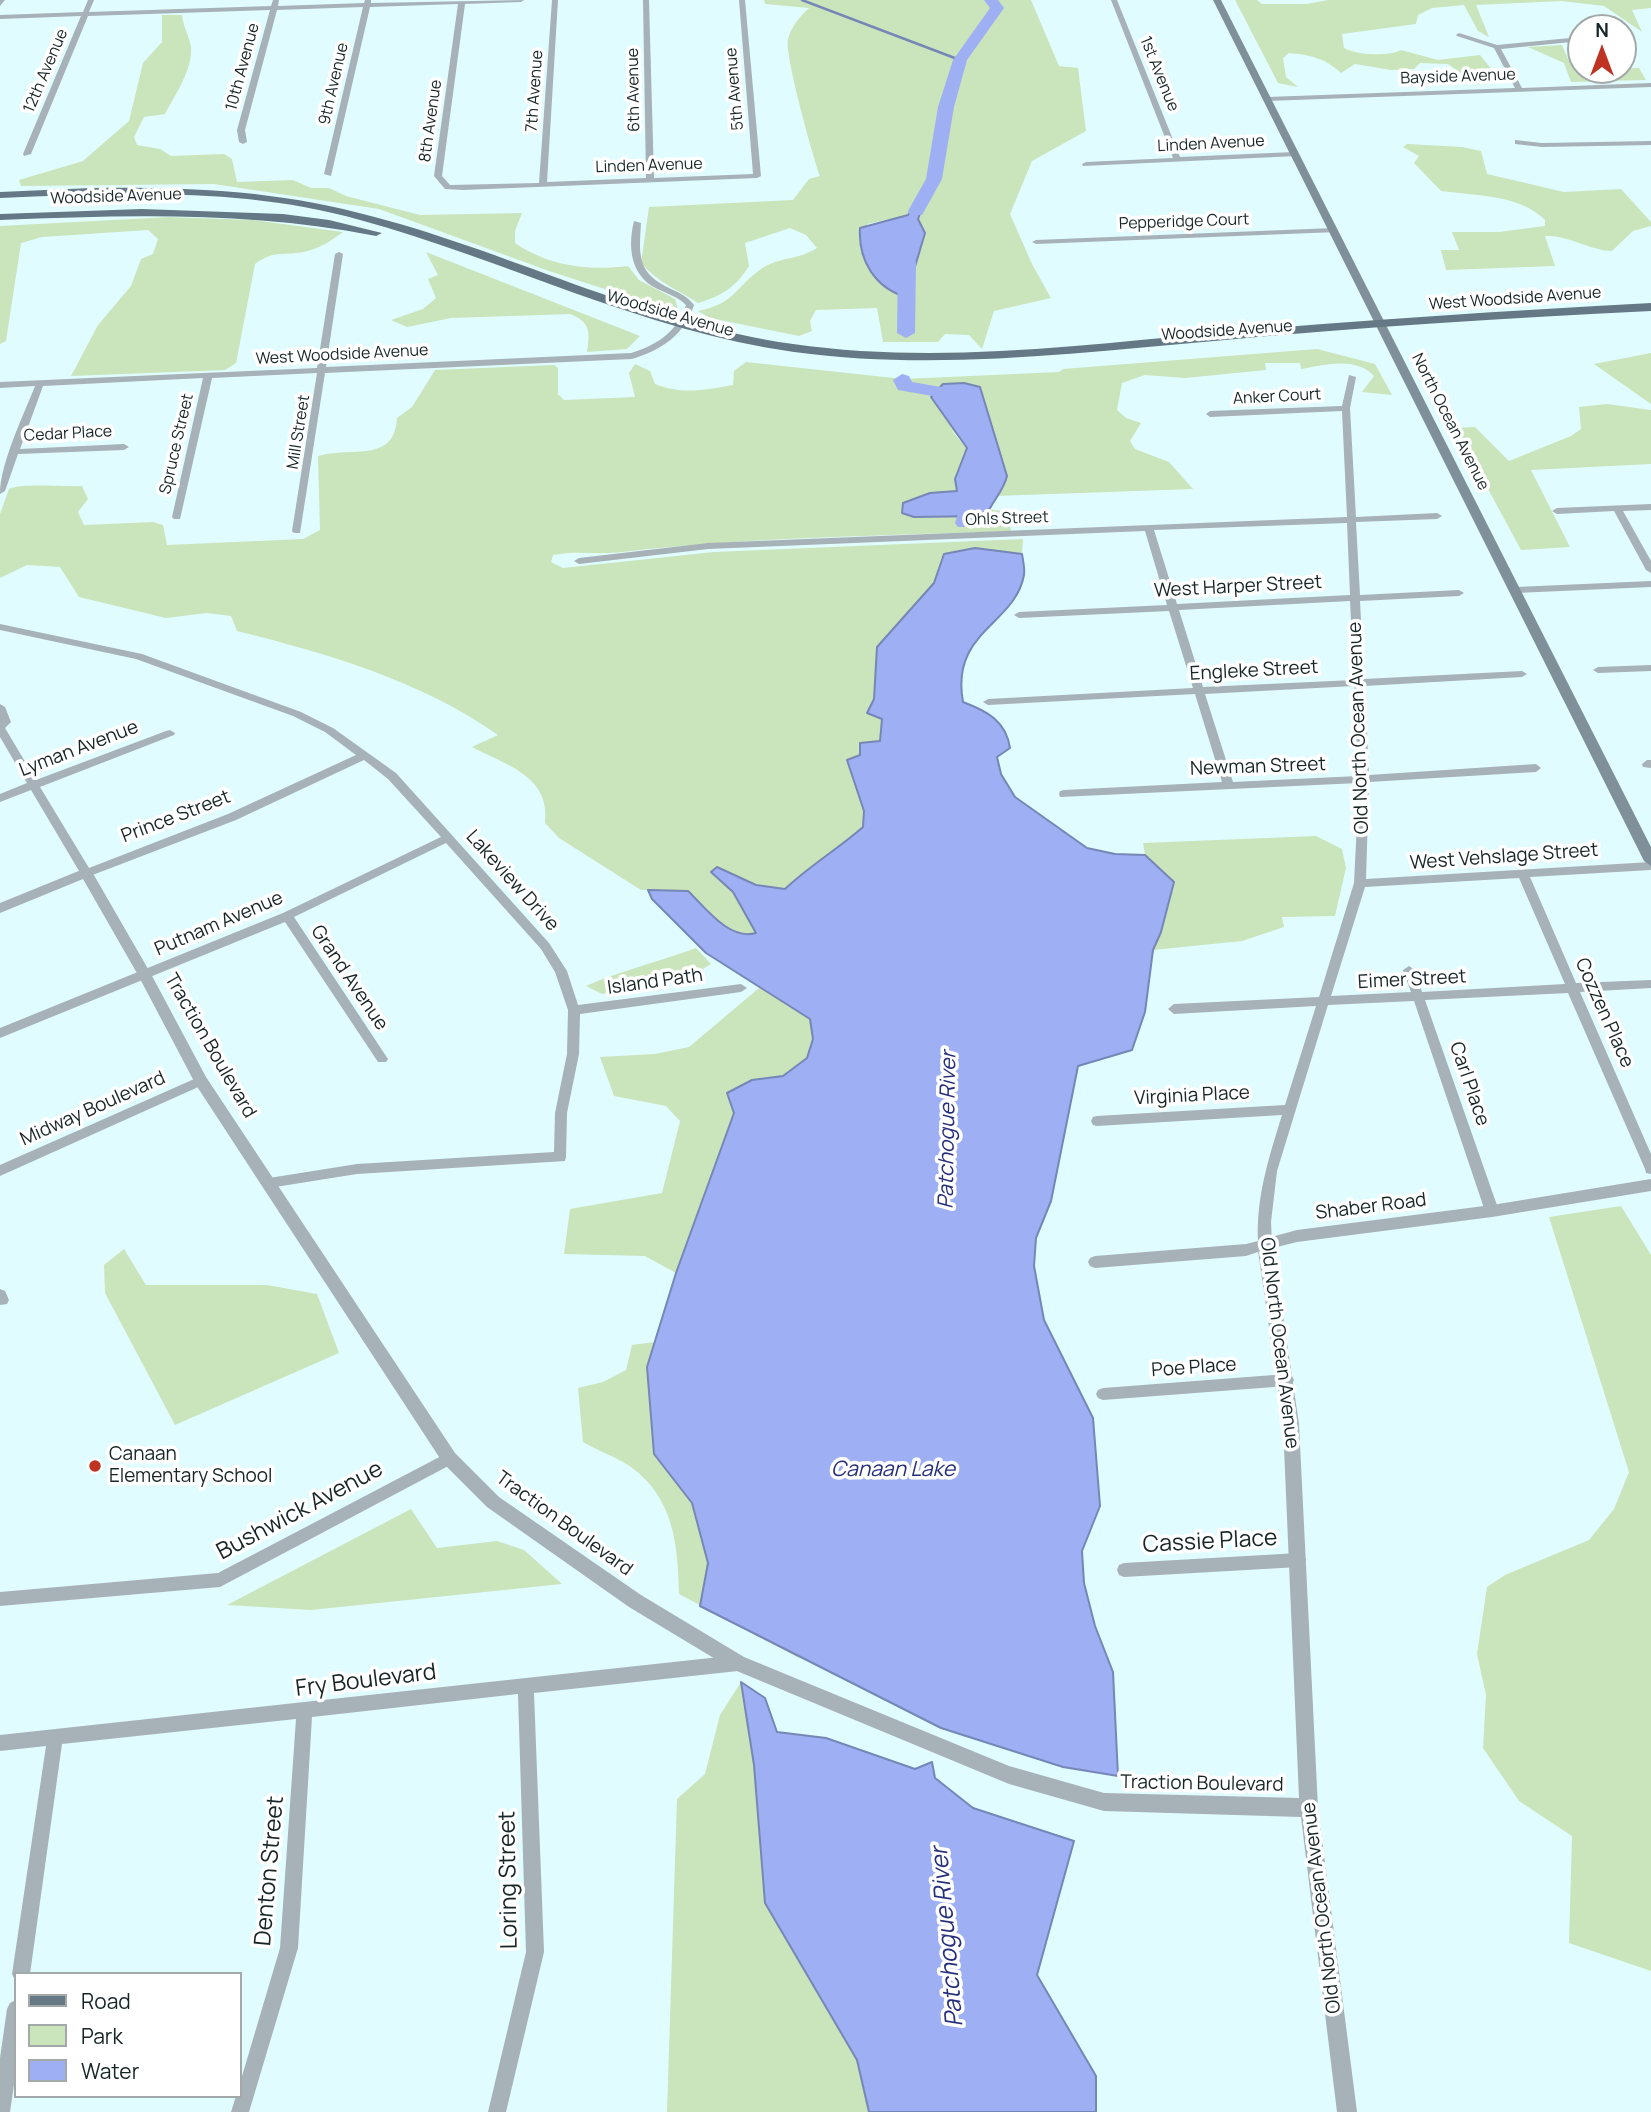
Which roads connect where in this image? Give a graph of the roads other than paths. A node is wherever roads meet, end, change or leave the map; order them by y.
1 (91, 0) edge
2 (183, 0) edge
3 (521, 0) edge
4 (555, 0) edge
5 (646, 0) edge
6 (742, 0) edge
7 (1114, 0) edge
8 (1217, 0) edge
9 (462, 1) edge
10 (367, 3) edge
11 (275, 4) edge
12 (179, 12) junction
13 (85, 15) junction
14 (0, 17) edge
15 (1459, 35) dead end
16 (1567, 40) edge
17 (1497, 47) junction
18 (1651, 85) edge
19 (1519, 89) junction
20 (1266, 99) junction
21 (243, 142) dead end
22 (1518, 142) dead end
23 (1651, 142) edge
24 (27, 154) dead end
25 (1294, 154) junction
26 (1177, 159) junction
27 (1086, 164) dead end
28 (328, 174) dead end
29 (757, 176) joint
30 (650, 180) junction
31 (543, 184) junction
32 (0, 195) edge
33 (0, 217) edge
34 (636, 223) dead end
35 (1334, 230) junction
36 (1036, 242) dead end
37 (339, 254) dead end
38 (1651, 307) edge
39 (1651, 316) edge
40 (677, 330) junction
41 (1384, 330) junction
42 (323, 371) junction
43 (208, 377) junction
44 (1352, 377) dead end
45 (40, 383) junction
46 (0, 385) edge
47 (1346, 408) junction
48 (1210, 414) dead end
49 (124, 447) dead end
50 (13, 452) junction
51 (0, 491) edge
52 (1651, 507) edge
53 (1617, 509) junction
54 (1557, 511) dead end
55 (1437, 516) dead end
56 (177, 517) dead end
57 (1354, 520) junction
58 (1149, 530) junction
59 (298, 531) dead end
60 (579, 561) dead end
61 (1651, 570) edge
62 (1651, 584) edge
63 (1516, 590) junction
64 (1458, 593) dead end
65 (1356, 599) junction
66 (1173, 608) junction
67 (1019, 615) dead end
68 (0, 627) edge
69 (1651, 668) edge
70 (1598, 670) dead end
71 (1522, 674) dead end
72 (1360, 683) junction
73 (1201, 692) junction
74 (988, 702) dead end
75 (0, 707) edge
76 (0, 728) edge
77 (170, 733) dead end
78 (364, 756) junction
79 (1536, 768) dead end
80 (1364, 780) junction
81 (1228, 784) junction
82 (35, 785) junction
83 (1065, 794) dead end
84 (0, 798) edge
85 (448, 838) junction
86 (1651, 863) edge
87 (1522, 872) junction
88 (86, 873) junction
89 (1360, 883) junction
90 (0, 908) edge
91 (287, 916) junction
92 (1409, 970) dead end
93 (145, 974) junction
94 (1651, 984) edge
95 (741, 988) dead end
96 (1572, 989) junction
97 (1419, 998) junction
98 (1324, 1002) junction
99 (1174, 1009) dead end
100 (573, 1010) junction
101 (0, 1033) edge
102 (382, 1059) dead end
103 (201, 1081) junction
104 (1289, 1110) junction
105 (1097, 1121) dead end
106 (1651, 1169) edge
107 (0, 1171) edge
108 (269, 1183) junction
109 (1651, 1185) edge
110 (1492, 1211) junction
111 (1265, 1244) junction
112 (1095, 1262) dead end
113 (1287, 1380) junction
114 (1103, 1394) dead end
115 (449, 1458) junction
116 (1299, 1560) junction
117 (1124, 1570) dead end
118 (0, 1599) edge
119 (738, 1663) junction
120 (526, 1685) junction
121 (304, 1711) junction
122 (55, 1738) junction
123 (0, 1743) edge
124 (1309, 1808) junction
125 (21, 1972) edge
126 (14, 2023) edge
127 (1, 2112) edge
128 (240, 2112) edge
129 (497, 2112) edge
130 (1347, 2112) edge

1 - 13 street, 12th Avenue
2 - 12 street
3 - 9 street
4 - 31 street, 7th Avenue
5 - 30 street, 6th Avenue
6 - 29 street, 5th Avenue
7 - 26 street, 1st Avenue
8 - 20 main road, North Ocean Avenue
9 - 10 street
9 - 31 street, 8th Avenue
10 - 11 street
10 - 28 street, 9th Avenue
11 - 12 street
11 - 21 street, 10th Avenue
12 - 13 street
13 - 14 street
13 - 24 street, 12th Avenue
15 - 17 street
16 - 17 street
17 - 19 street
18 - 19 street, Bayside Avenue
19 - 20 street, Bayside Avenue
20 - 25 main road, North Ocean Avenue
22 - 23 street
25 - 26 street, Linden Avenue
25 - 35 main road, North Ocean Avenue
26 - 27 street, Linden Avenue
29 - 30 street, Linden Avenue
30 - 31 street, Linden Avenue
32 - 40 main road, Woodside Avenue
33 - 40 main road, Woodside Avenue
34 - 40 street
35 - 36 street, Pepperidge Court
35 - 41 main road, North Ocean Avenue
37 - 42 street, Mill Street
38 - 41 main road, West Woodside Avenue
39 - 41 main road, West Woodside Avenue
40 - 41 main road, Woodside Avenue
40 - 42 street, West Woodside Avenue
41 - 63 main road, North Ocean Avenue
42 - 43 street, West Woodside Avenue
42 - 59 street, Mill Street
43 - 45 street, West Woodside Avenue
43 - 56 street, Spruce Street
44 - 47 street, Old North Ocean Avenue
45 - 46 street, West Woodside Avenue
45 - 50 street
47 - 48 street, Anker Court
47 - 57 street, Old North Ocean Avenue
49 - 50 street, Cedar Place
50 - 51 street
52 - 53 street
53 - 54 street
53 - 61 street
55 - 57 street, Ohls Street
57 - 58 street, Ohls Street
57 - 65 street, Old North Ocean Avenue
58 - 60 street, Ohls Street
58 - 66 street
62 - 63 street
63 - 86 main road, North Ocean Avenue
64 - 65 street, West Harper Street
65 - 66 street, West Harper Street
65 - 72 street, Old North Ocean Avenue
66 - 67 street, West Harper Street
66 - 73 street
68 - 78 street, Lakeview Drive
69 - 70 street
71 - 72 street, Engleke Street
72 - 73 street, Engleke Street
72 - 80 street, Old North Ocean Avenue
73 - 74 street, Engleke Street
73 - 81 street
75 - 76 street, Traction Boulevard
76 - 82 street, Traction Boulevard
77 - 82 street, Lyman Avenue
78 - 85 street, Lakeview Drive
78 - 88 street, Prince Street
79 - 80 street, Newman Street
80 - 81 street, Newman Street
80 - 89 street, Old North Ocean Avenue
81 - 83 street, Newman Street
82 - 84 street, Lyman Avenue
82 - 88 street, Traction Boulevard
85 - 91 street, Putnam Avenue
85 - 100 street, Lakeview Drive
86 - 87 street, West Vehslage Street
87 - 89 street, West Vehslage Street
87 - 96 street, Cozzen Place
88 - 90 street, Prince Street
88 - 93 street, Traction Boulevard
89 - 98 street, Old North Ocean Avenue
91 - 93 street, Putnam Avenue
91 - 102 street, Grand Avenue
92 - 97 street, Carl Place
93 - 101 street, Putnam Avenue
93 - 103 street, Traction Boulevard
94 - 96 street, Eimer Street
95 - 100 street, Island Path
96 - 97 street, Eimer Street
96 - 106 street, Cozzen Place
97 - 98 street, Eimer Street
97 - 110 street, Carl Place
98 - 99 street, Eimer Street
98 - 104 street, Old North Ocean Avenue
100 - 108 street, Lakeview Drive
103 - 107 street, Midway Boulevard
103 - 108 street, Traction Boulevard
104 - 105 street, Virginia Place
104 - 111 street, Old North Ocean Avenue
108 - 115 street, Traction Boulevard
109 - 110 street, Shaber Road
110 - 111 street, Shaber Road
111 - 112 street, Shaber Road
111 - 113 street, Old North Ocean Avenue
113 - 114 street, Poe Place
113 - 116 street, Old North Ocean Avenue
115 - 118 street, Bushwick Avenue
115 - 119 street, Traction Boulevard
116 - 117 street, Cassie Place
116 - 124 street, Old North Ocean Avenue
119 - 120 street, Fry Boulevard
119 - 124 street, Traction Boulevard
120 - 121 street, Fry Boulevard
120 - 129 street, Loring Street
121 - 122 street, Fry Boulevard
121 - 128 street, Denton Street
122 - 123 street, Fry Boulevard
122 - 125 street
124 - 130 street, Old North Ocean Avenue
126 - 127 street

